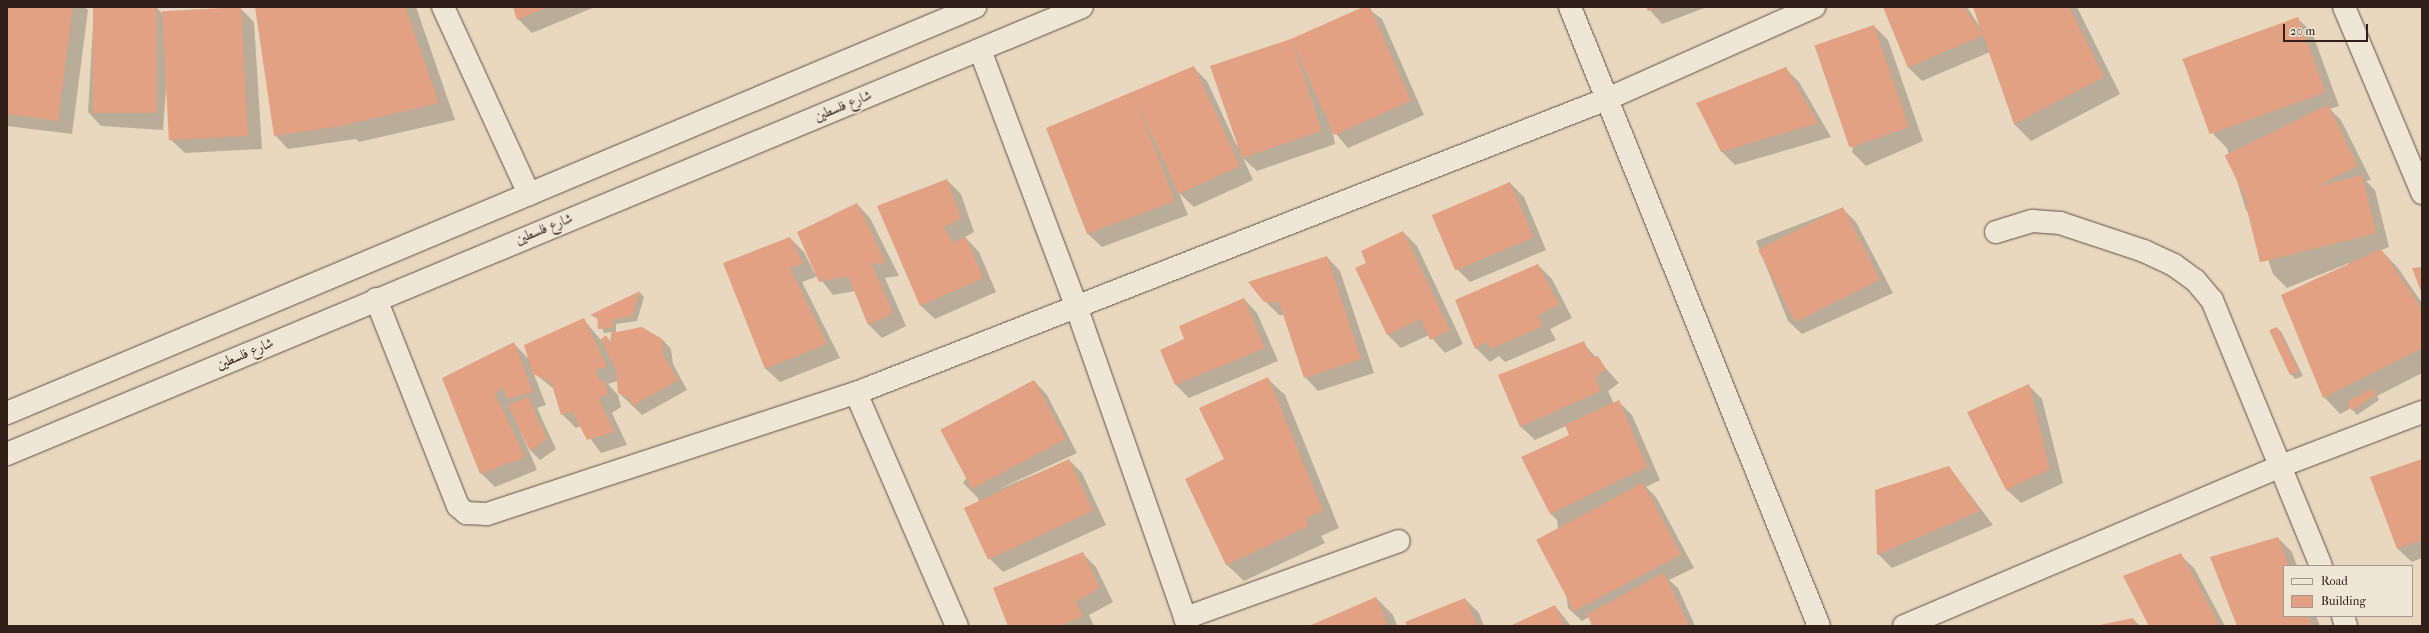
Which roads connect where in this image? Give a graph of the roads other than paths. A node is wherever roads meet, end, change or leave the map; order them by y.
1 (443, 7) edge
2 (975, 7) edge
3 (1082, 7) edge
4 (1570, 7) edge
5 (1814, 7) edge
6 (2344, 7) edge
7 (980, 50) junction
8 (1606, 99) junction
9 (2422, 193) edge
10 (529, 194) junction
11 (1996, 232) dead end
12 (376, 299) junction
13 (1076, 306) junction
14 (856, 393) junction
15 (2422, 412) edge
16 (7, 413) edge
17 (7, 454) edge
18 (2278, 467) junction
19 (1399, 541) dead end
20 (2321, 565) edge
21 (1186, 622) edge
22 (957, 626) edge
23 (1819, 626) edge
24 (1904, 626) edge

1 - 10 street
2 - 10 street
3 - 7 street, شارع فلسطين
4 - 8 street
5 - 8 street
6 - 9 street
7 - 12 street, شارع فلسطين
7 - 13 street
8 - 13 street
8 - 23 street
10 - 16 street
11 - 18 street
12 - 14 street
12 - 17 street, شارع فلسطين
13 - 14 street
13 - 21 street
14 - 22 street
15 - 18 street
18 - 20 street
18 - 24 street
19 - 21 street

